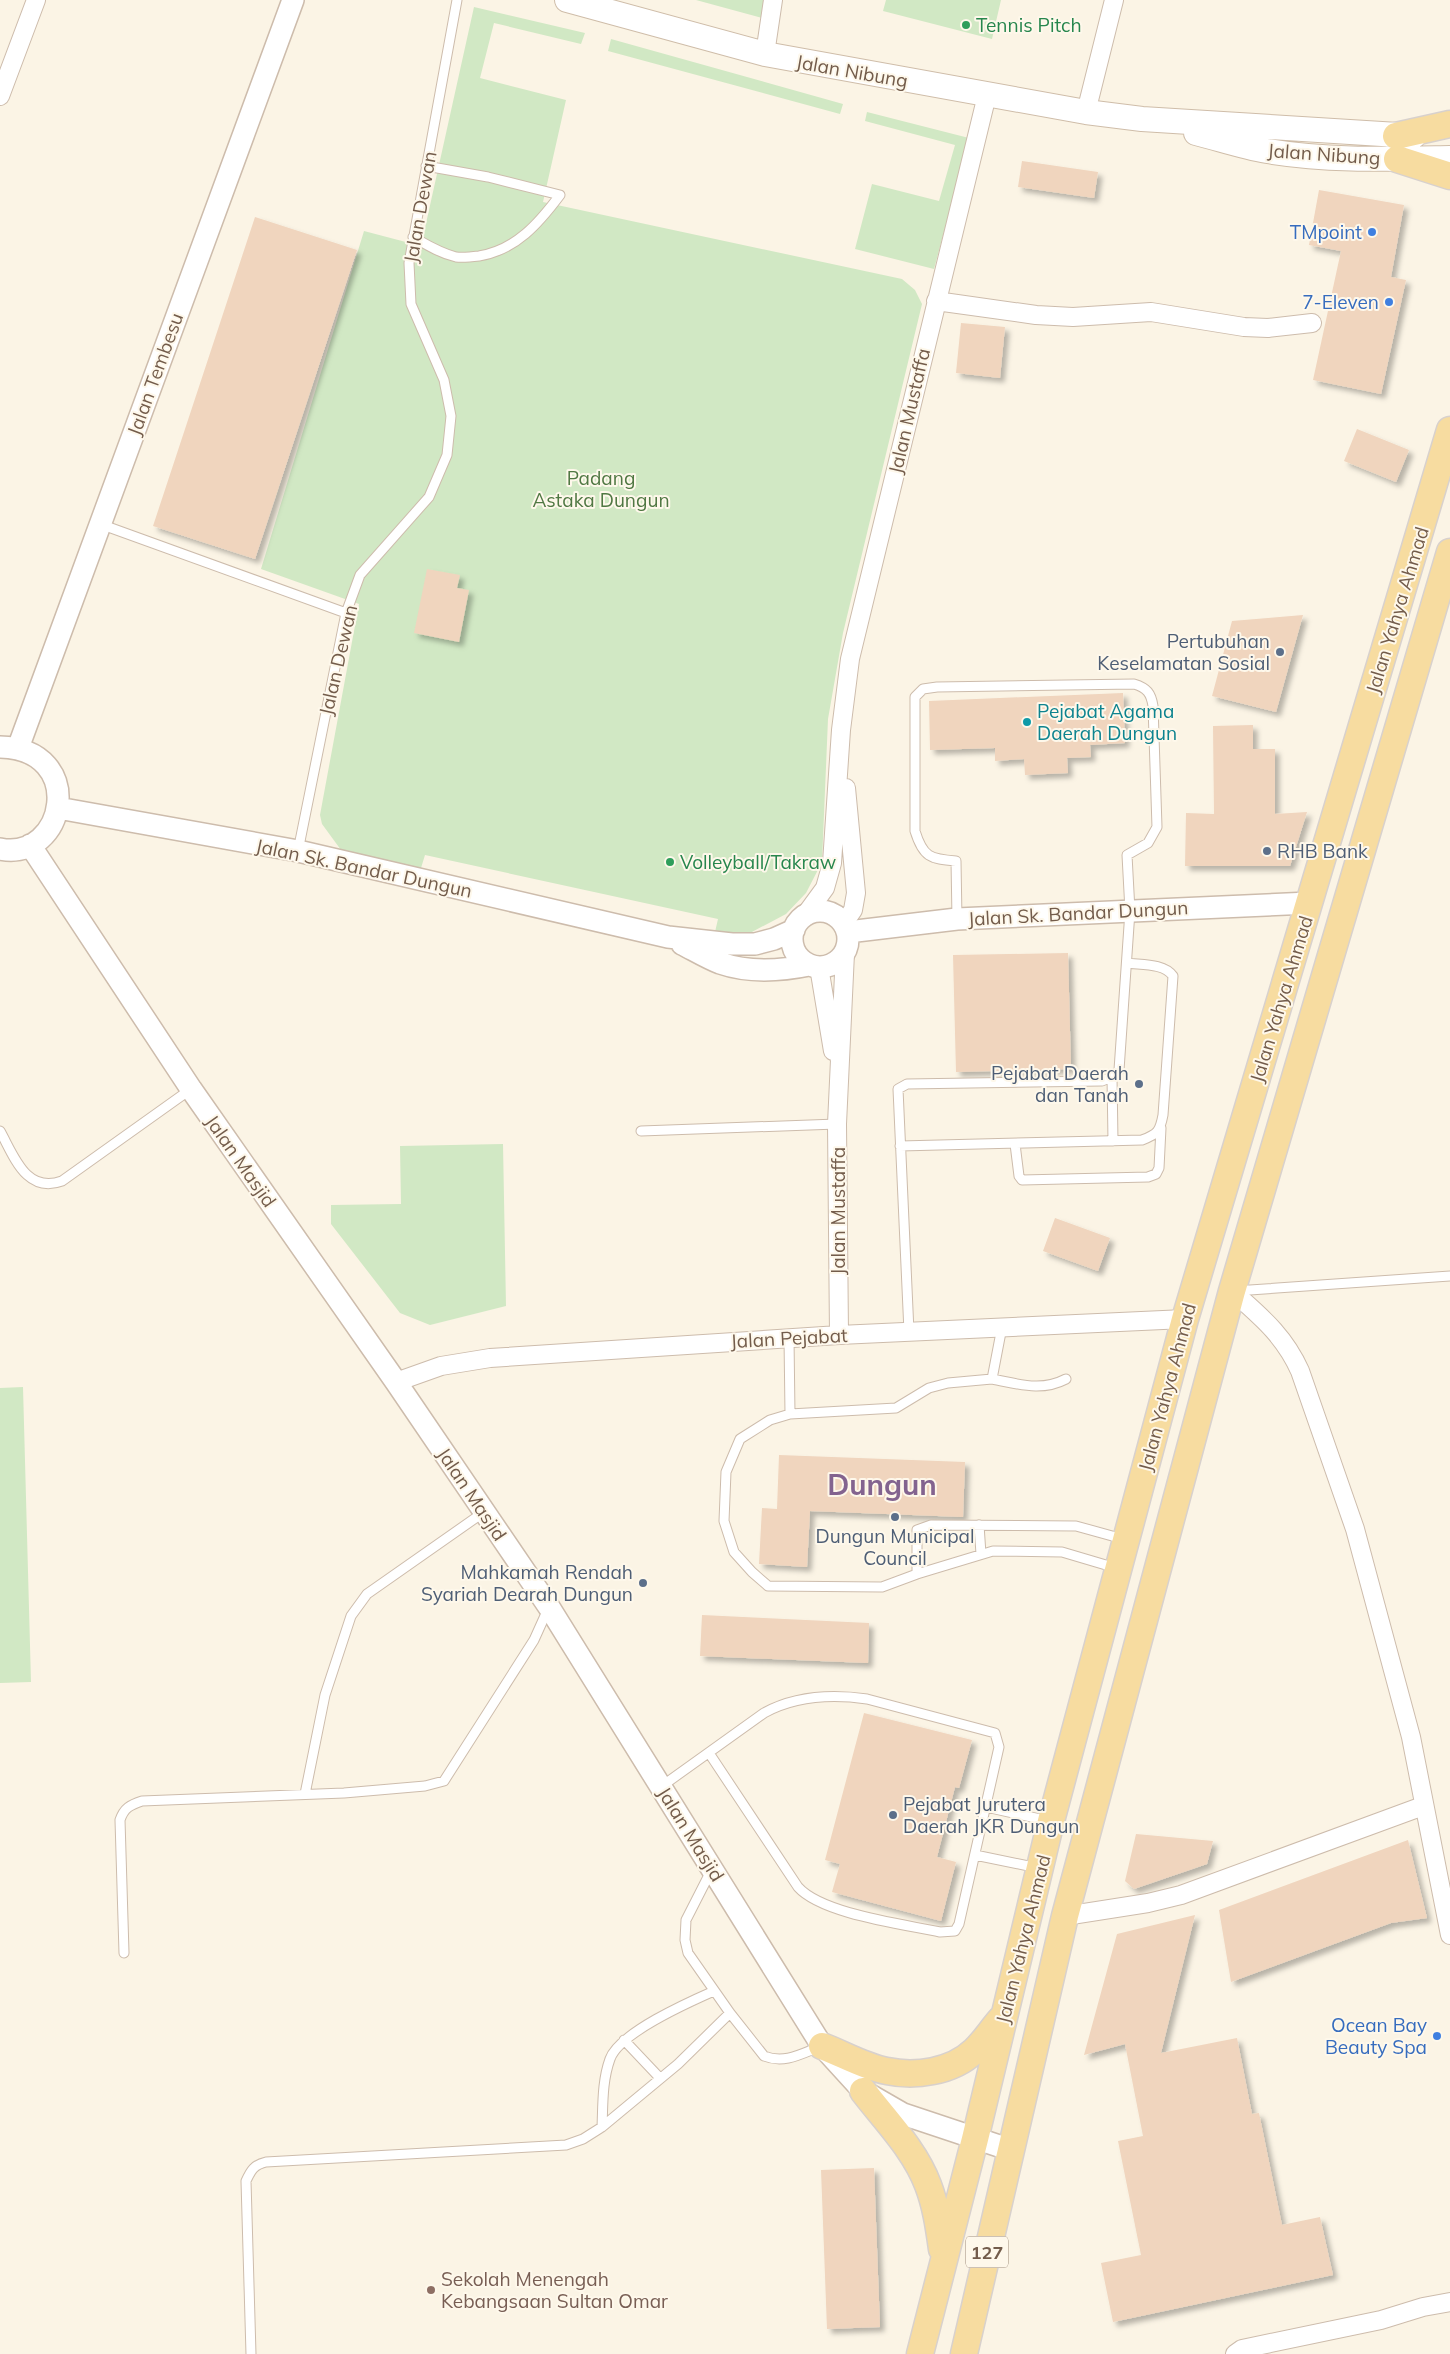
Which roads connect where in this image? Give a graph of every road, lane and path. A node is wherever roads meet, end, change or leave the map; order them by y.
1 (36, 0) edge
2 (293, 0) edge
3 (457, 0) edge
4 (567, 0) edge
5 (773, 0) edge
6 (1114, 0) edge
7 (765, 54) junction
8 (2, 87) edge
9 (987, 95) junction
10 (1086, 112) junction
11 (1450, 124) edge
12 (1450, 135) edge
13 (1396, 147) junction
14 (1450, 158) edge
15 (426, 166) junction
16 (1450, 176) edge
17 (414, 237) junction
18 (936, 301) junction
19 (1312, 323) dead end
20 (1450, 430) edge
21 (100, 524) junction
22 (1450, 552) edge
23 (346, 612) junction
24 (841, 730) junction
25 (9, 748) edge
26 (58, 808) junction
27 (30, 845) junction
28 (0, 849) edge
29 (298, 851) junction
30 (1309, 903) junction
31 (1130, 911) junction
32 (957, 919) junction
33 (800, 922) junction
34 (846, 936) junction
35 (668, 937) junction
36 (1127, 963) junction
37 (814, 966) junction
38 (1112, 1077) junction
39 (839, 1086) junction
40 (192, 1089) junction
41 (837, 1124) junction
42 (1160, 1128) junction
43 (0, 1131) edge
44 (641, 1131) dead end
45 (1113, 1141) junction
46 (1015, 1144) junction
47 (900, 1146) junction
48 (1450, 1276) edge
49 (1232, 1291) junction
50 (1185, 1319) junction
51 (1002, 1327) junction
52 (909, 1332) junction
53 (839, 1335) junction
54 (789, 1338) junction
55 (992, 1379) junction
56 (1066, 1379) dead end
57 (396, 1382) junction
58 (790, 1414) junction
59 (484, 1512) junction
60 (979, 1525) junction
61 (1126, 1540) junction
62 (981, 1554) junction
63 (1119, 1569) junction
64 (917, 1574) junction
65 (549, 1607) junction
66 (708, 1752) junction
67 (662, 1786) junction
68 (305, 1794) junction
69 (1423, 1806) junction
70 (986, 1808) junction
71 (1051, 1821) junction
72 (975, 1855) junction
73 (712, 1868) junction
74 (1040, 1868) junction
75 (1065, 1916) junction
76 (1450, 1935) edge
77 (124, 1953) dead end
78 (714, 1991) junction
79 (730, 2013) junction
80 (1004, 2014) junction
81 (624, 2040) junction
82 (822, 2046) junction
83 (659, 2077) junction
84 (863, 2091) junction
85 (602, 2128) junction
86 (975, 2139) junction
87 (1011, 2150) junction
88 (944, 2262) junction
89 (1450, 2302) edge
90 (251, 2354) edge
91 (920, 2354) edge
92 (964, 2354) edge
93 (1235, 2354) edge

1 - 8 street
2 - 21 street, Jalan Tembesu
3 - 15 lane, Jalan Dewan
4 - 7 main road, Jalan Nibung
5 - 7 street
6 - 10 street
7 - 9 main road, Jalan Nibung
9 - 10 main road, Jalan Nibung
9 - 18 street, Jalan Mustaffa
10 - 13 main road, Jalan Nibung
11 - 13 main road
12 - 13 main road, Jalan Nibung
13 - 14 main road, Jalan Nibung
13 - 16 main road
15 - 17 lane, Jalan Dewan
15 - 17 lane
17 - 23 lane, Jalan Dewan
18 - 19 street
18 - 24 street, Jalan Mustaffa
20 - 30 main road, Jalan Yahya Ahmad
21 - 23 lane
21 - 25 street, Jalan Tembesu
22 - 49 main road, Jalan Yahya Ahmad
23 - 29 lane, Jalan Dewan
24 - 33 street, Jalan Mustaffa
24 - 34 street, Jalan Mustaffa
25 - 26 street
26 - 27 street
26 - 29 street, Jalan Sk. Bandar Dungun
27 - 28 street
27 - 40 street, Jalan Masjid
29 - 35 street, Jalan Sk. Bandar Dungun
30 - 31 street, Jalan Sk. Bandar Dungun
30 - 50 main road, Jalan Yahya Ahmad
31 - 32 street, Jalan Sk. Bandar Dungun
31 - 32 lane
31 - 36 lane
32 - 34 street, Jalan Sk. Bandar Dungun
33 - 34 street
33 - 35 street, Jalan Sk. Bandar Dungun
33 - 37 street
34 - 37 street
34 - 39 street, Jalan Mustaffa
35 - 37 street, Jalan Sk. Bandar Dungun
36 - 38 lane
36 - 42 lane
37 - 39 street, Jalan Mustaffa
38 - 45 lane
38 - 47 lane
39 - 41 street, Jalan Mustaffa
40 - 43 lane
40 - 57 street, Jalan Masjid
41 - 44 lane
41 - 53 street, Jalan Mustaffa
42 - 45 lane
42 - 46 lane
45 - 46 lane
46 - 47 lane
47 - 52 lane
48 - 49 lane
49 - 69 street
49 - 75 main road, Jalan Yahya Ahmad
50 - 51 street, Jalan Pejabat
50 - 61 main road, Jalan Yahya Ahmad
51 - 52 street, Jalan Pejabat
51 - 55 lane
52 - 53 street, Jalan Pejabat
53 - 54 street, Jalan Pejabat
54 - 57 street, Jalan Pejabat
54 - 58 lane
55 - 56 lane
55 - 58 lane
57 - 59 street, Jalan Masjid
58 - 64 lane
59 - 65 street, Jalan Masjid
59 - 68 lane
60 - 61 lane
60 - 62 lane
60 - 64 lane
61 - 63 main road, Jalan Yahya Ahmad
62 - 63 lane
62 - 64 lane
63 - 71 main road, Jalan Yahya Ahmad
65 - 67 street, Jalan Masjid
65 - 68 lane
66 - 67 lane
66 - 70 lane
66 - 72 lane
67 - 73 street, Jalan Masjid
68 - 77 lane
69 - 75 street
69 - 76 street
70 - 71 lane
70 - 72 lane
71 - 74 main road, Jalan Yahya Ahmad
72 - 74 lane
73 - 78 lane
73 - 82 street, Jalan Masjid
74 - 80 main road, Jalan Yahya Ahmad
75 - 87 main road, Jalan Yahya Ahmad
78 - 79 lane
78 - 81 lane
79 - 82 lane
79 - 83 lane
80 - 82 main road
80 - 86 main road, Jalan Yahya Ahmad
81 - 83 lane
81 - 85 lane
82 - 84 street, Jalan Masjid
83 - 85 lane
84 - 86 street, Jalan Masjid
84 - 88 main road
85 - 90 lane
86 - 87 street, Jalan Masjid
86 - 88 main road, Jalan Yahya Ahmad
87 - 92 main road, Jalan Yahya Ahmad / 127
88 - 91 main road, Jalan Yahya Ahmad
89 - 93 street

